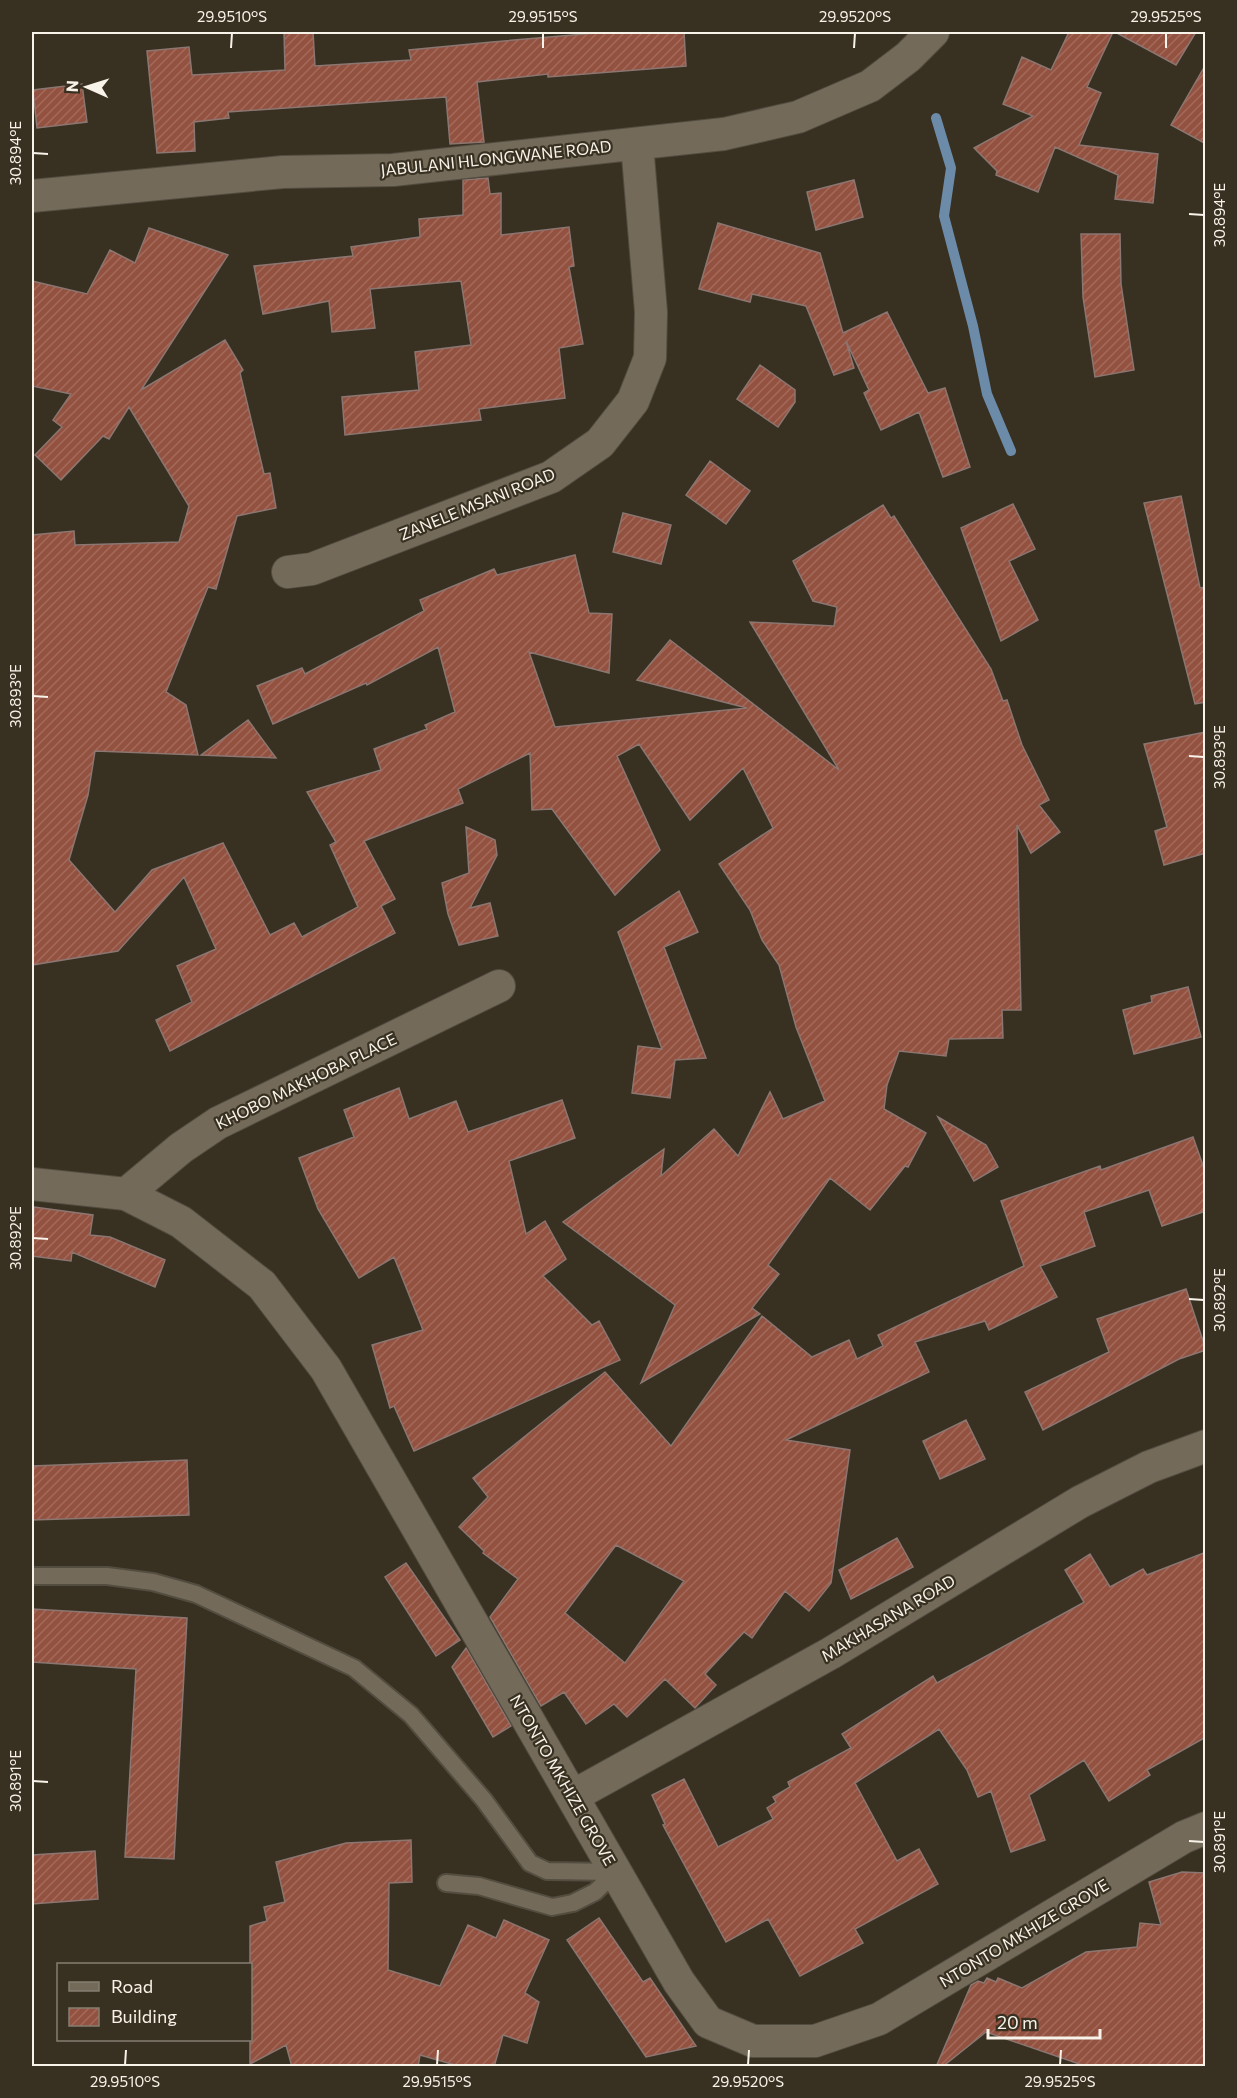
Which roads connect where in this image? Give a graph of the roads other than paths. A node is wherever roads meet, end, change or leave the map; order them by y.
1 (933, 32) edge
2 (637, 144) junction
3 (32, 196) edge
4 (288, 572) dead end
5 (499, 986) dead end
6 (32, 1184) edge
7 (126, 1194) junction
8 (1206, 1446) edge
9 (32, 1576) edge
10 (573, 1796) junction
11 (1206, 1828) edge
12 (616, 1872) junction
13 (446, 1883) dead end

1 - 2 street, JABULANI HLONGWANE ROAD
2 - 3 street, JABULANI HLONGWANE ROAD
2 - 4 street, ZANELE MSANI ROAD
5 - 7 street, KHOBO MAKHOBA PLACE
6 - 7 street, NTONTO MKHIZE GROVE
7 - 10 street, NTONTO MKHIZE GROVE
8 - 10 street, MAKHASANA ROAD
9 - 12 lane
10 - 12 street, NTONTO MKHIZE GROVE
11 - 12 street, NTONTO MKHIZE GROVE
12 - 13 lane

